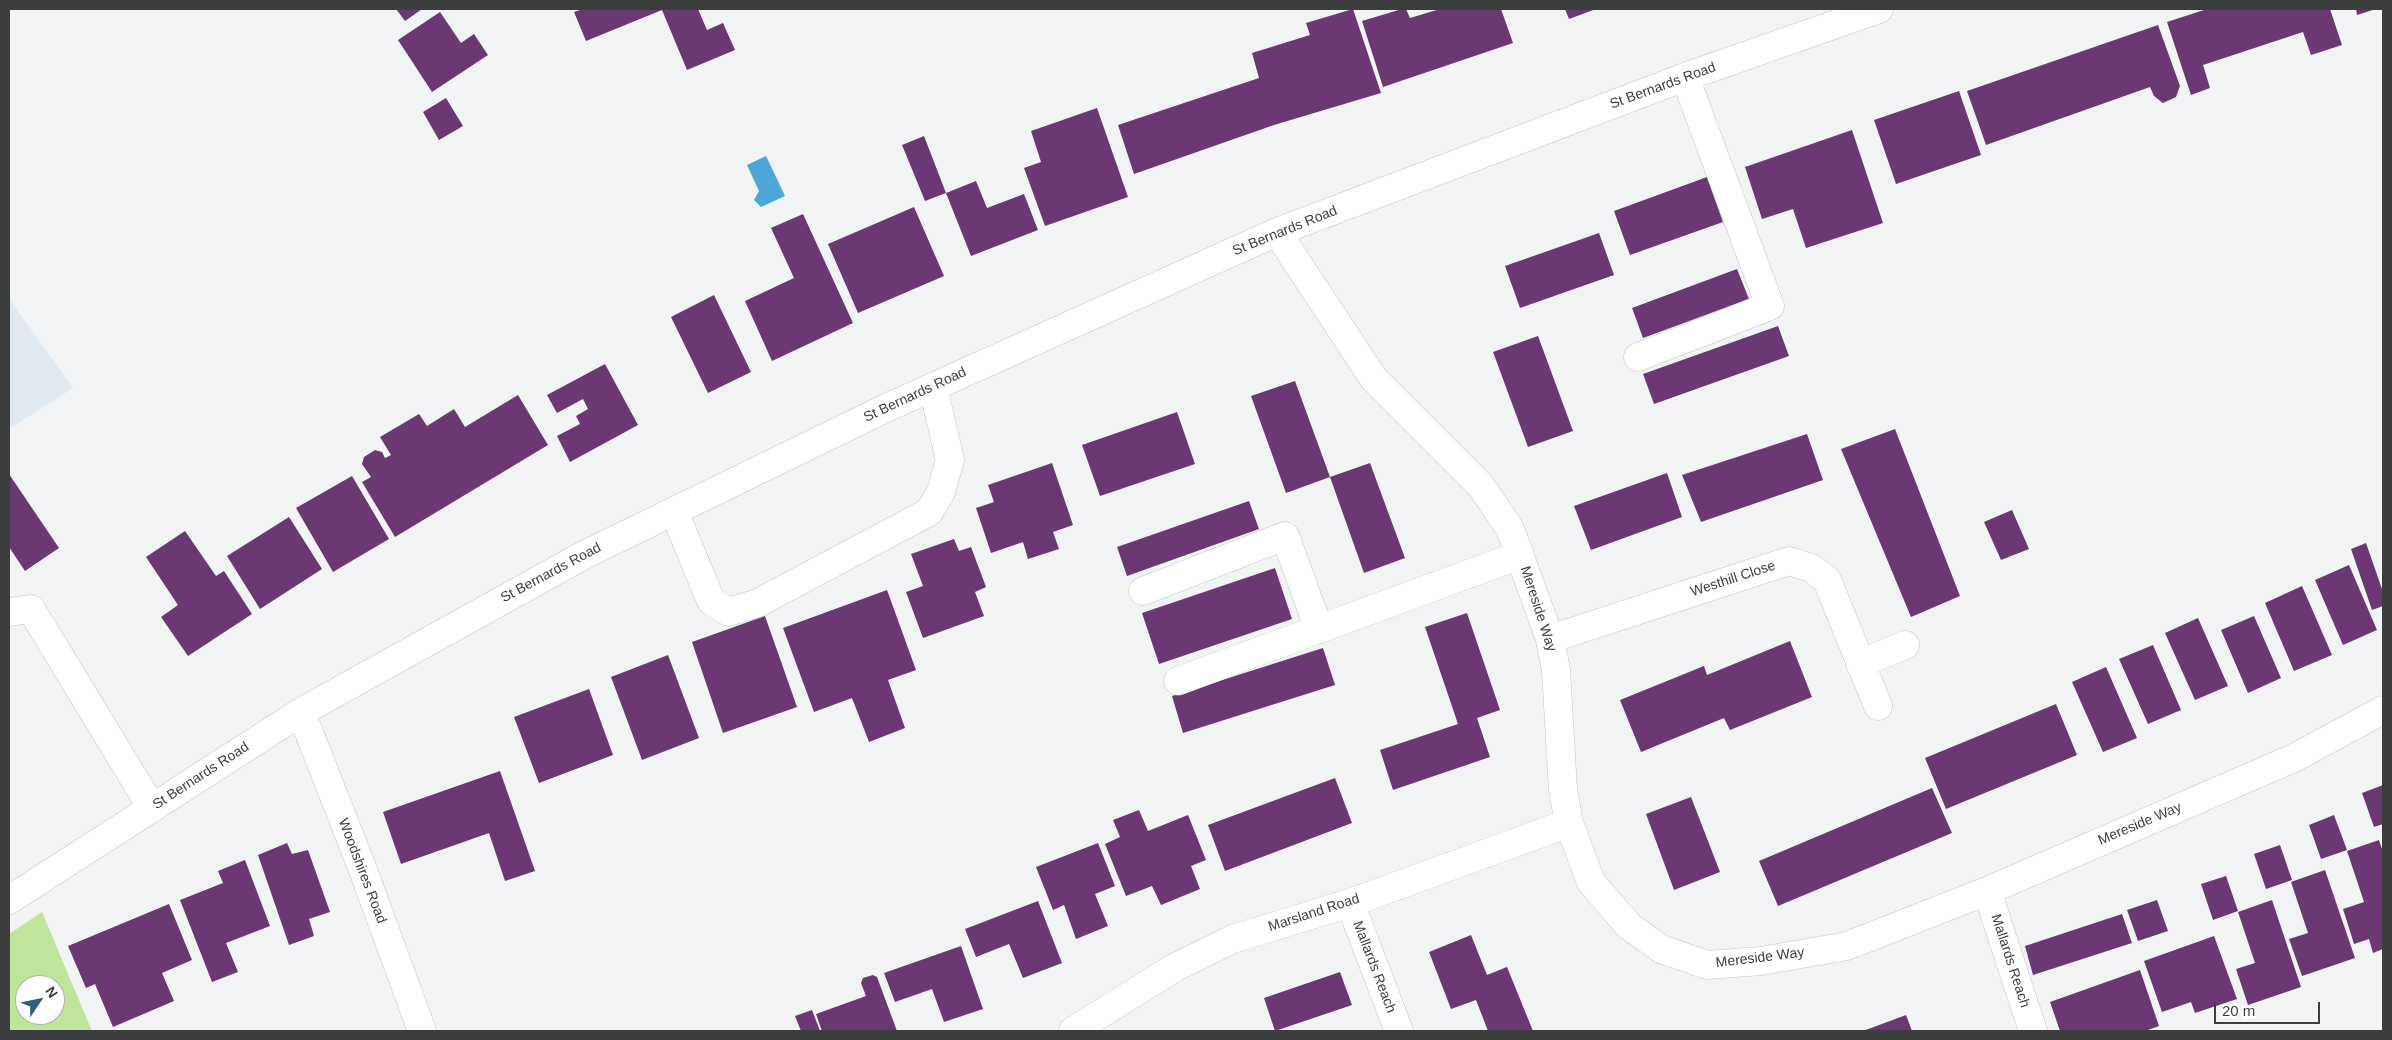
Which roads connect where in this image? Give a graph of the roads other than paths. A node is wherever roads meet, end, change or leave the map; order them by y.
1 (1879, 9) edge
2 (1685, 77) junction
3 (1277, 232) junction
4 (1638, 356) dead end
5 (933, 387) junction
6 (674, 511) junction
7 (1520, 555) junction
8 (1143, 591) dead end
9 (9, 612) edge
10 (1319, 629) junction
11 (1550, 639) junction
12 (1905, 645) dead end
13 (1860, 664) junction
14 (1178, 681) dead end
15 (1878, 706) dead end
16 (2383, 710) edge
17 (301, 712) junction
18 (152, 808) junction
19 (1569, 822) junction
20 (1986, 891) junction
21 (9, 900) edge
22 (1350, 903) junction
23 (422, 1031) edge
24 (1073, 1031) edge
25 (1399, 1031) edge
26 (2033, 1031) edge

1 - 2 street, St Bernards Road
2 - 3 street, St Bernards Road
2 - 4 street
3 - 5 street, St Bernards Road
3 - 7 street, Mereside Way
5 - 6 street, St Bernards Road
5 - 6 street
6 - 17 street, St Bernards Road
7 - 10 street
7 - 11 street, Mereside Way
8 - 10 street
9 - 18 street
10 - 14 street
11 - 13 street, Westhill Close
11 - 19 street, Mereside Way
12 - 13 street
13 - 15 street, Westhill Close
16 - 20 street, Mereside Way
17 - 18 street, St Bernards Road
17 - 23 street, Woodshires Road
18 - 21 street, St Bernards Road
19 - 20 street, Mereside Way
19 - 22 street, Marsland Road
20 - 26 street, Mallards Reach
22 - 24 street, Marsland Road
22 - 25 street, Mallards Reach

